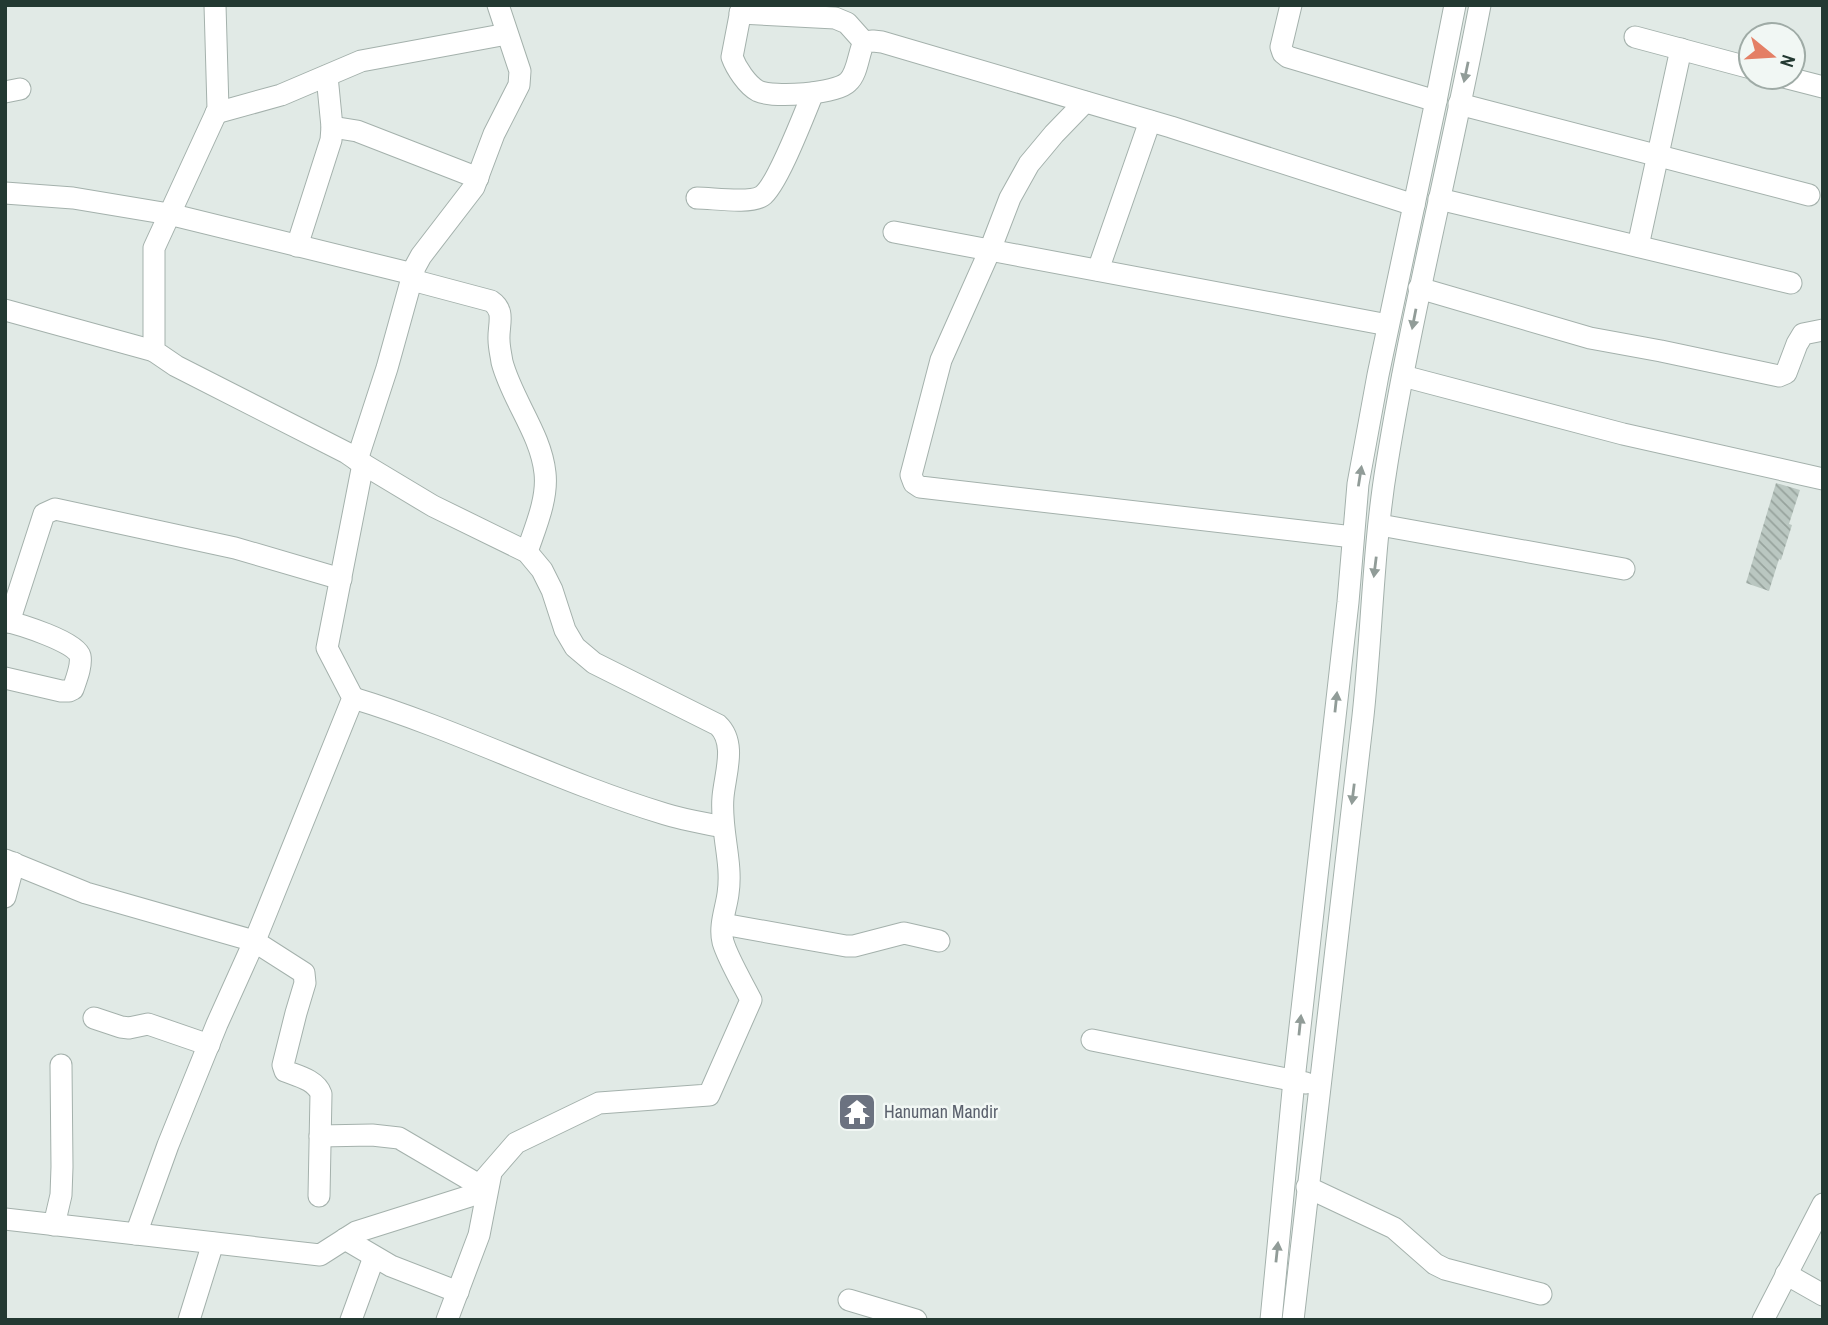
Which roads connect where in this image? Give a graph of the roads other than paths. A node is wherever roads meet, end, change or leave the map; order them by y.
1 (215, 5) edge
2 (498, 5) edge
3 (1291, 5) edge
4 (1455, 5) edge
5 (1480, 5) edge
6 (741, 9) edge
7 (507, 34) junction
8 (1635, 37) dead end
9 (864, 42) junction
10 (1681, 49) junction
11 (1737, 64) edge
12 (327, 76) junction
13 (813, 93) junction
14 (1436, 101) junction
15 (1085, 102) junction
16 (1459, 104) junction
17 (216, 113) junction
18 (1150, 121) junction
19 (332, 127) junction
20 (1659, 156) junction
21 (478, 178) junction
22 (5, 193) edge
23 (1809, 195) dead end
24 (697, 198) dead end
25 (1439, 199) junction
26 (1414, 205) junction
27 (169, 214) junction
28 (894, 232) dead end
29 (297, 246) junction
30 (1638, 246) junction
31 (990, 250) junction
32 (1098, 270) junction
33 (412, 277) junction
34 (1791, 282) dead end
35 (1419, 288) junction
36 (5, 310) edge
37 (1388, 325) junction
38 (1823, 330) edge
39 (154, 351) junction
40 (1403, 376) junction
41 (360, 462) junction
42 (1823, 479) edge
43 (1380, 525) junction
44 (1353, 537) junction
45 (527, 552) junction
46 (1624, 569) dead end
47 (341, 579) junction
48 (7, 621) edge
49 (5, 678) edge
50 (353, 698) junction
51 (723, 827) junction
52 (9, 861) edge
53 (5, 897) edge
54 (723, 924) junction
55 (1310, 939) junction
56 (254, 941) junction
57 (939, 941) dead end
58 (1336, 942) junction
59 (94, 1018) dead end
60 (1092, 1040) dead end
61 (209, 1045) junction
62 (61, 1065) dead end
63 (1294, 1080) junction
64 (1319, 1084) junction
65 (320, 1136) junction
66 (485, 1178) junction
67 (1307, 1187) junction
68 (319, 1196) dead end
69 (1823, 1204) edge
70 (5, 1219) edge
71 (54, 1225) junction
72 (136, 1234) junction
73 (345, 1240) junction
74 (213, 1243) junction
75 (374, 1257) junction
76 (1786, 1274) junction
77 (458, 1292) junction
78 (1541, 1294) dead end
79 (1823, 1294) edge
80 (849, 1300) dead end
81 (189, 1320) edge
82 (351, 1320) edge
83 (447, 1320) edge
84 (916, 1320) edge
85 (1271, 1320) edge
86 (1293, 1320) edge
87 (1763, 1320) edge

1 - 17 street
2 - 7 street
3 - 14 street
4 - 14 street
5 -> 16 street
6 - 9 street
6 - 13 street
7 - 12 street
7 - 21 street
8 - 10 street
9 - 13 street
9 - 15 street
10 - 11 street
10 - 20 street
12 - 17 street
12 - 19 street
13 - 24 street
14 - 26 street
15 - 18 street
15 - 31 street
16 - 20 street
16 - 25 street
17 - 27 street
18 - 26 street
18 - 32 street
19 - 21 street
19 - 29 street
20 - 23 street
20 - 30 street
21 - 33 street
22 - 27 street
25 - 30 street
25 - 35 street
26 - 37 street
27 - 29 street
27 - 39 street
28 - 31 street
29 - 33 street
30 - 34 street
31 - 32 street
31 - 44 street
32 - 37 street
33 - 41 street
33 - 45 street
35 - 38 street
35 -> 40 street
36 - 39 street
44 -> 37 street
39 - 41 street
40 - 42 street
40 - 43 street
41 - 45 street
41 - 47 street
43 - 46 street
43 -> 58 street
55 -> 44 street
45 - 51 street
47 - 48 street
47 - 50 street
48 - 49 street
50 - 51 street
50 - 56 street
51 - 54 street
52 - 53 street
52 - 56 street
54 - 57 street
54 - 66 street
55 - 58 street
63 -> 55 street
56 - 61 street
56 - 65 street
58 - 64 street
59 - 61 street
60 - 63 street
61 - 72 street
62 - 71 street
63 - 64 street
85 -> 63 street
64 - 67 street
65 - 66 street
65 - 68 street
66 - 73 street
66 - 77 street
67 - 78 street
67 - 86 street
69 - 76 street
70 - 71 street
71 - 72 street
72 - 74 street
73 - 74 street
73 - 75 street
74 - 81 street
75 - 77 street
75 - 82 street
76 - 79 street
76 - 87 street
77 - 83 street
80 - 84 street

